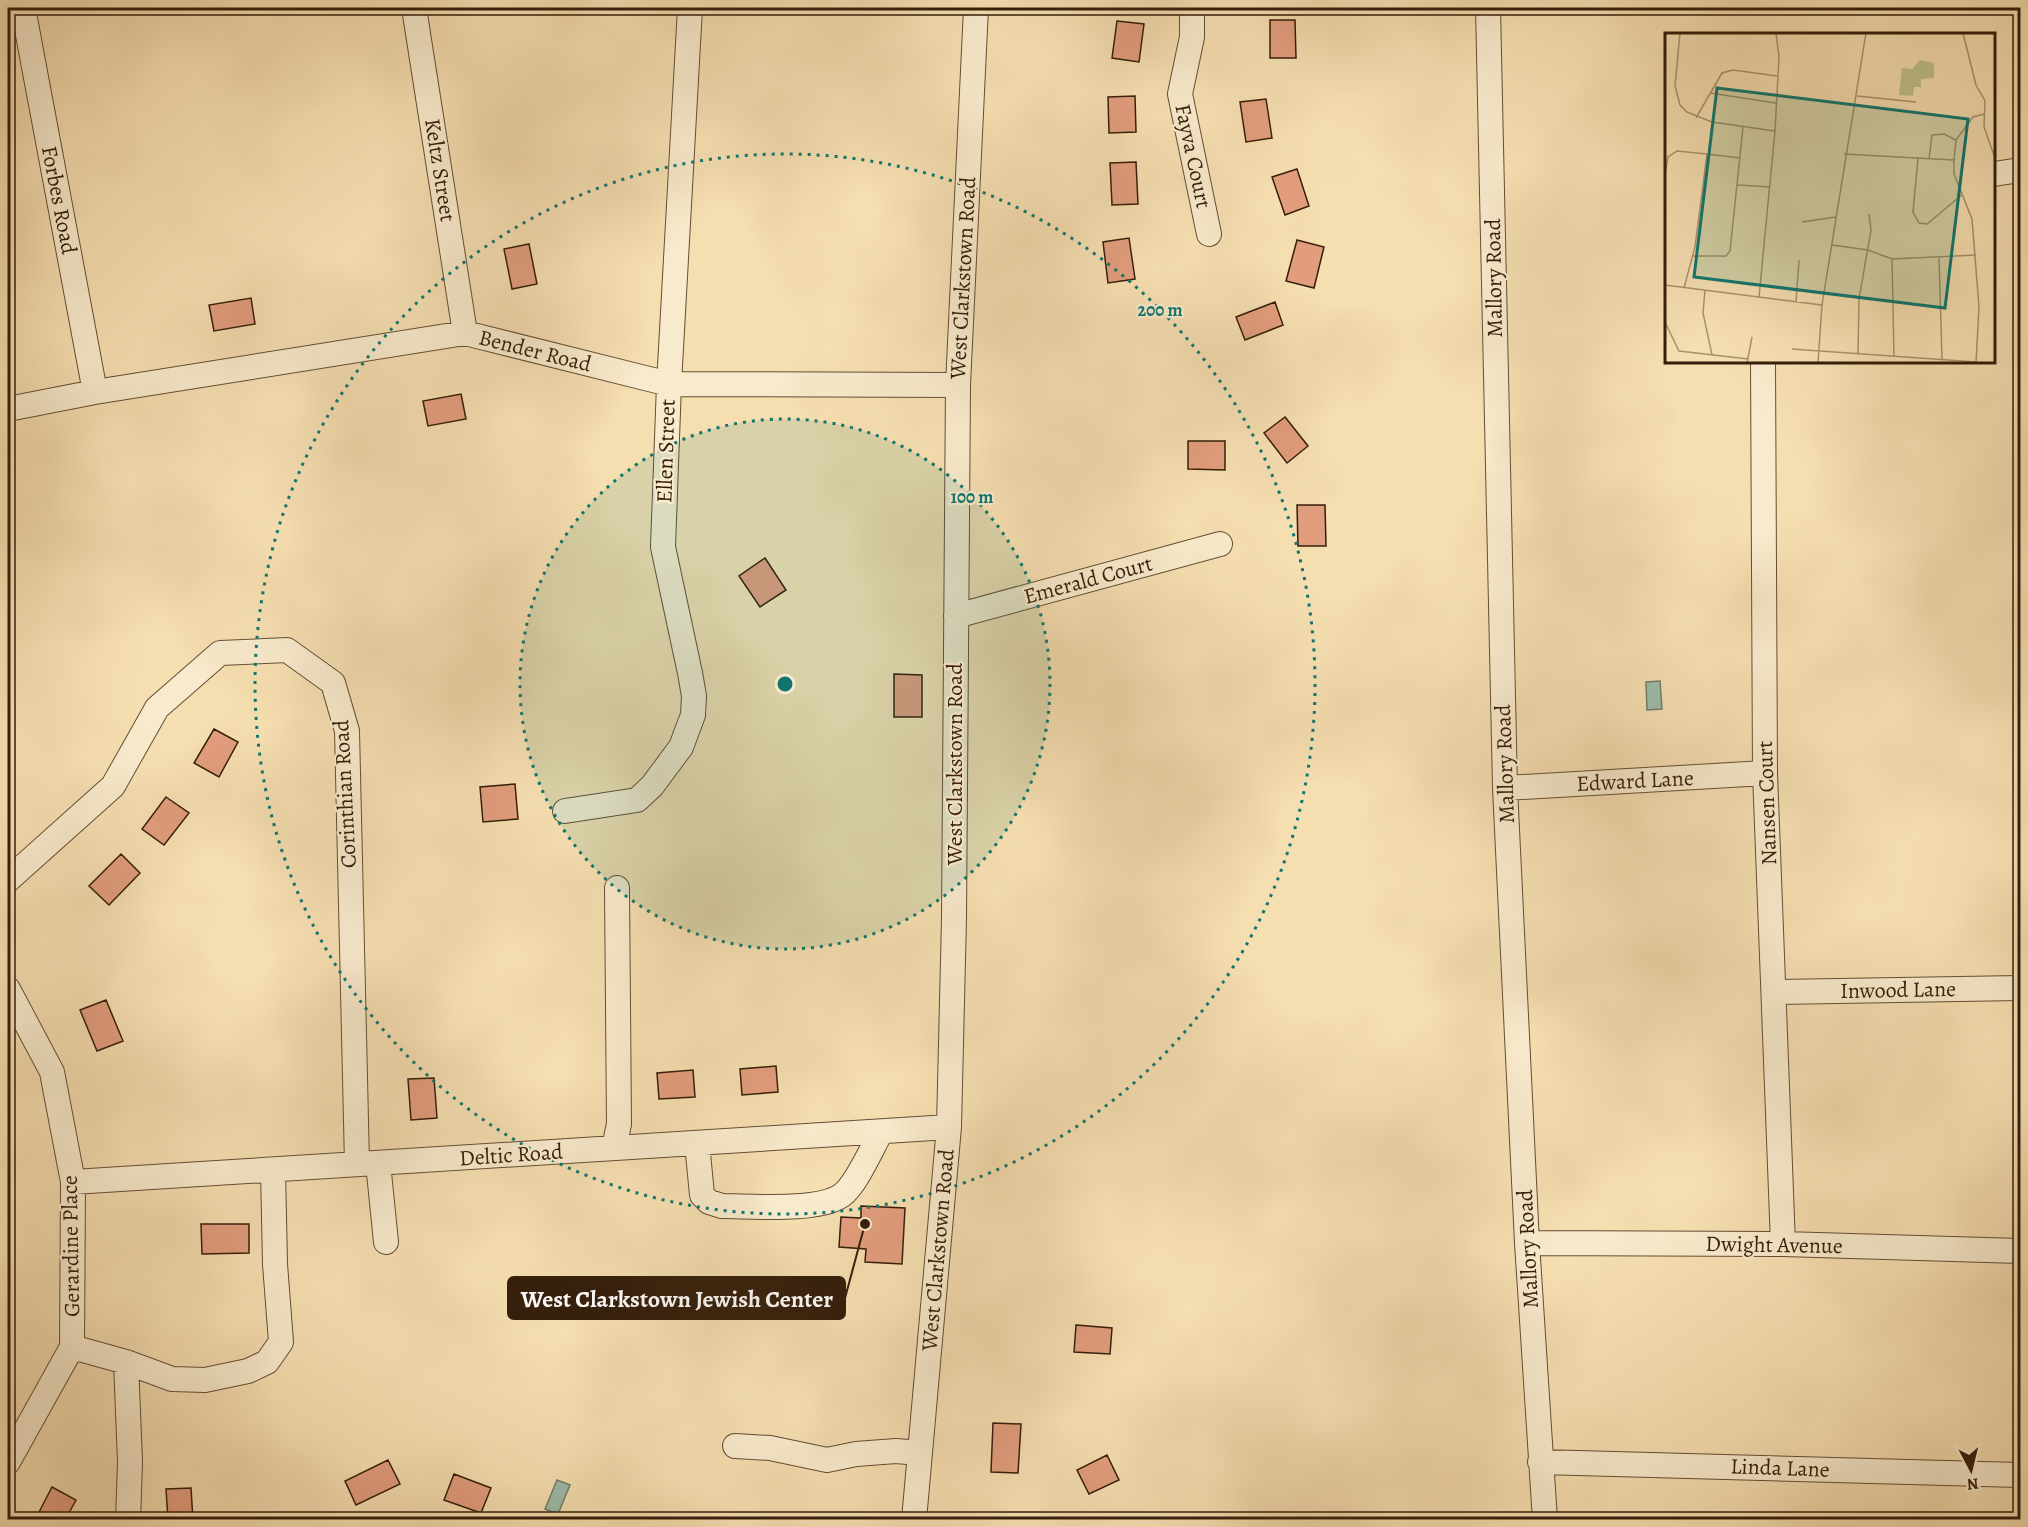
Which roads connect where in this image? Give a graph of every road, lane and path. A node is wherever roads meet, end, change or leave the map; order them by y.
1 (23, 8) edge
2 (414, 8) edge
3 (690, 8) edge
4 (976, 8) edge
5 (1192, 8) edge
6 (1488, 8) edge
7 (2020, 170) edge
8 (1995, 174) edge
9 (1209, 234) dead end
10 (465, 333) junction
11 (1763, 363) edge
12 (669, 384) junction
13 (958, 385) junction
14 (95, 392) junction
15 (8, 409) edge
16 (1221, 544) dead end
17 (956, 616) junction
18 (1765, 773) junction
19 (1505, 788) junction
20 (565, 811) dead end
21 (8, 880) edge
22 (617, 888) dead end
23 (2020, 988) edge
24 (8, 989) edge
25 (1775, 992) junction
26 (949, 1128) junction
27 (881, 1132) junction
28 (698, 1143) junction
29 (614, 1148) junction
30 (368, 1164) junction
31 (273, 1170) junction
32 (73, 1182) junction
33 (387, 1242) dead end
34 (1527, 1243) junction
35 (1783, 1244) junction
36 (2020, 1251) edge
37 (72, 1347) junction
38 (126, 1362) junction
39 (735, 1446) dead end
40 (920, 1453) junction
41 (8, 1462) edge
42 (1540, 1462) junction
43 (2020, 1475) edge
44 (128, 1520) edge
45 (914, 1520) edge
46 (1545, 1520) edge

1 - 14 street, Forbes Road
2 - 10 street, Keltz Street
3 - 12 street, Ellen Street
4 - 13 street, West Clarkstown Road
5 - 9 street, Fayva Court
6 - 19 street, Mallory Road
7 - 8 street
10 - 12 street, Bender Road
10 - 14 street, Bender Road
11 - 18 street, Nansen Court
12 - 13 street, Bender Road
12 - 20 street, Ellen Street
13 - 17 street, West Clarkstown Road
14 - 15 street, Bender Road
16 - 17 street, Emerald Court
17 - 26 street, West Clarkstown Road
18 - 19 street, Edward Lane
18 - 25 street, Nansen Court
19 - 34 street, Mallory Road
21 - 30 street, Corinthian Road
22 - 29 street
23 - 25 street, Inwood Lane
24 - 32 street, Gerardine Place
25 - 35 street, Nansen Court
26 - 27 street, Deltic Road
26 - 40 street, West Clarkstown Road
27 - 28 street, Deltic Road
27 - 28 street
28 - 29 street, Deltic Road
29 - 30 street, Deltic Road
30 - 31 street, Deltic Road
30 - 33 street, Corinthian Road
31 - 32 street, Deltic Road
31 - 38 street
32 - 37 street, Gerardine Place
34 - 35 street, Dwight Avenue
34 - 42 street, Mallory Road
35 - 36 street, Dwight Avenue
37 - 38 street
37 - 41 street, Gerardine Place
38 - 44 street
39 - 40 street
40 - 45 street, West Clarkstown Road
42 - 43 street, Linda Lane
42 - 46 street, Mallory Road

